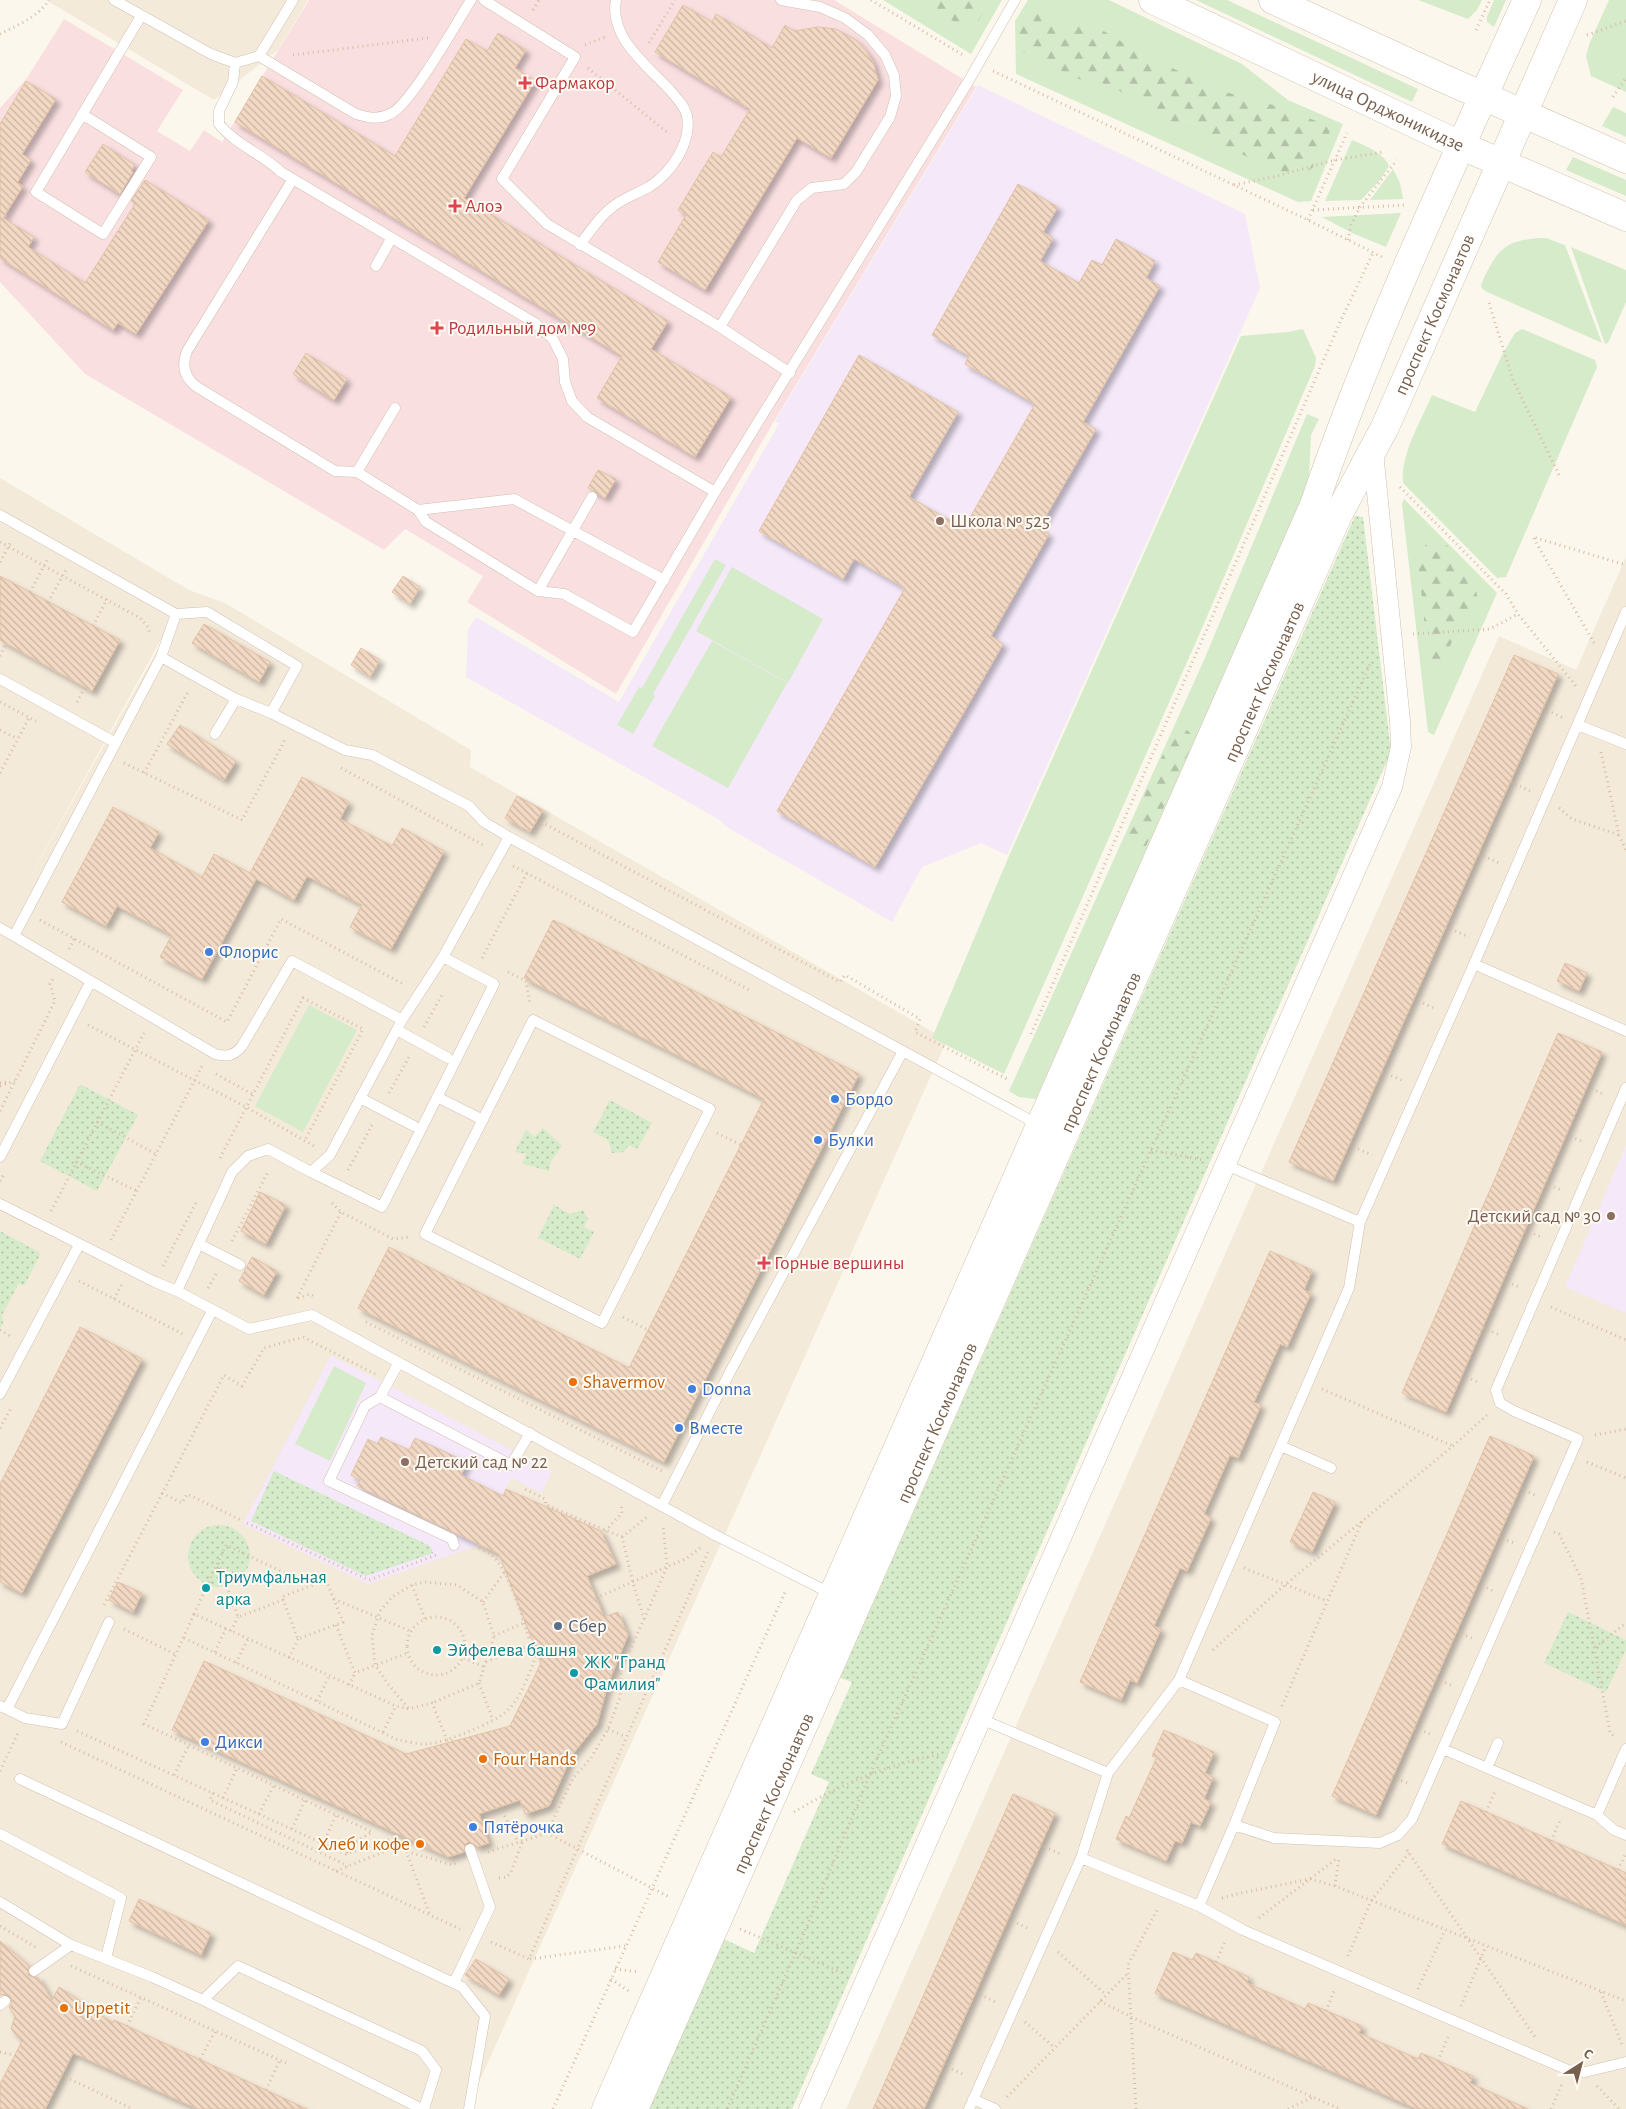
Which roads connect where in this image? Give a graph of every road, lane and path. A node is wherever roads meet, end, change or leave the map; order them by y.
1 (49, 0) edge
2 (114, 0) edge
3 (293, 0) edge
4 (471, 0) edge
5 (484, 0) edge
6 (616, 0) edge
7 (675, 0) edge
8 (781, 0) edge
9 (871, 0) edge
10 (1015, 0) edge
11 (1153, 0) edge
12 (1272, 0) edge
13 (1490, 0) edge
14 (1527, 0) edge
15 (1573, 0) edge
16 (141, 16) junction
17 (1626, 22) edge
18 (1476, 30) dead end
19 (619, 31) junction
20 (0, 34) edge
21 (449, 35) junction
22 (1587, 35) dead end
23 (259, 56) junction
24 (575, 57) junction
25 (640, 59) junction
26 (235, 62) junction
27 (271, 63) junction
28 (979, 64) junction
29 (1626, 78) edge
30 (1484, 97) junction
31 (1612, 98) dead end
32 (82, 114) junction
33 (1524, 115) junction
34 (1346, 133) dead end
35 (684, 146) junction
36 (1462, 146) junction
37 (1384, 152) dead end
38 (1626, 159) edge
39 (1335, 160) junction
40 (1397, 160) dead end
41 (1502, 163) junction
42 (293, 179) junction
43 (1234, 185) junction
44 (1360, 208) junction
45 (1313, 210) junction
46 (1404, 214) dead end
47 (1626, 217) edge
48 (1308, 220) junction
49 (391, 239) junction
50 (1348, 240) junction
51 (580, 245) junction
52 (1389, 249) dead end
53 (1372, 253) junction
54 (376, 266) dead end
55 (1489, 304) dead end
56 (720, 327) junction
57 (790, 373) junction
58 (396, 408) dead end
59 (1373, 452) junction
60 (357, 472) junction
61 (1559, 476) dead end
62 (1396, 483) dead end
63 (715, 492) junction
64 (592, 497) dead end
65 (418, 510) junction
66 (0, 515) edge
67 (20, 526) junction
68 (573, 530) junction
69 (0, 542) edge
70 (55, 546) junction
71 (8, 547) junction
72 (73, 556) junction
73 (0, 562) edge
74 (1626, 565) edge
75 (44, 566) junction
76 (62, 576) junction
77 (117, 580) junction
78 (664, 580) junction
79 (538, 591) junction
80 (30, 592) dead end
81 (107, 600) junction
82 (48, 602) dead end
83 (1626, 613) edge
84 (176, 614) junction
85 (1518, 614) junction
86 (93, 626) dead end
87 (1408, 634) dead end
88 (150, 638) dead end
89 (6, 644) dead end
90 (0, 656) edge
91 (161, 657) junction
92 (1373, 658) dead end
93 (1605, 662) junction
94 (196, 676) junction
95 (0, 679) edge
96 (236, 699) junction
97 (38, 700) junction
98 (1588, 701) junction
99 (271, 713) junction
100 (293, 724) junction
101 (1578, 725) junction
102 (0, 730) edge
103 (215, 734) dead end
104 (278, 734) dead end
105 (1597, 734) junction
106 (18, 739) junction
107 (286, 739) junction
108 (116, 743) junction
109 (294, 743) dead end
110 (1626, 744) edge
111 (122, 762) dead end
112 (338, 766) dead end
113 (0, 773) edge
114 (144, 773) junction
115 (1546, 798) junction
116 (1619, 835) junction
117 (509, 837) junction
118 (526, 846) junction
119 (1626, 850) edge
120 (498, 858) junction
121 (515, 867) junction
122 (527, 873) junction
123 (44, 911) dead end
124 (1446, 927) dead end
125 (0, 928) edge
126 (14, 936) junction
127 (74, 939) junction
128 (1483, 943) junction
129 (443, 957) junction
130 (482, 958) dead end
131 (62, 963) junction
132 (1474, 964) junction
133 (458, 965) junction
134 (503, 970) dead end
135 (92, 981) junction
136 (410, 988) dead end
137 (755, 993) dead end
138 (1414, 999) dead end
139 (1451, 1016) junction
140 (72, 1017) junction
141 (402, 1020) junction
142 (533, 1020) junction
143 (397, 1030) junction
144 (1626, 1031) edge
145 (1031, 1034) dead end
146 (152, 1037) dead end
147 (417, 1041) junction
148 (135, 1049) junction
149 (903, 1051) junction
150 (448, 1058) dead end
151 (194, 1061) dead end
152 (202, 1066) junction
153 (1382, 1072) dead end
154 (16, 1080) junction
155 (1009, 1080) dead end
156 (194, 1081) junction
157 (0, 1085) edge
158 (1419, 1088) junction
159 (1626, 1088) edge
160 (437, 1097) junction
161 (360, 1098) junction
162 (381, 1109) junction
163 (0, 1111) edge
164 (483, 1120) junction
165 (97, 1122) junction
166 (702, 1125) junction
167 (414, 1126) dead end
168 (1052, 1131) junction
169 (305, 1140) junction
170 (741, 1145) dead end
171 (1349, 1145) dead end
172 (1151, 1150) junction
173 (156, 1154) junction
174 (330, 1155) junction
175 (0, 1157) edge
176 (76, 1162) junction
177 (1386, 1162) junction
178 (1226, 1165) junction
179 (311, 1172) junction
180 (5, 1173) dead end
181 (276, 1174) dead end
182 (0, 1182) edge
183 (340, 1186) junction
184 (137, 1191) junction
185 (0, 1204) edge
186 (341, 1212) junction
187 (1360, 1222) junction
188 (43, 1226) junction
189 (393, 1239) dead end
190 (199, 1244) junction
191 (79, 1245) junction
192 (103, 1256) junction
193 (224, 1257) junction
194 (240, 1265) dead end
195 (98, 1271) junction
196 (64, 1274) junction
197 (80, 1281) junction
198 (75, 1290) dead end
199 (177, 1291) junction
200 (207, 1291) dead end
201 (297, 1298) junction
202 (319, 1298) dead end
203 (114, 1299) junction
204 (1535, 1300) junction
205 (288, 1302) dead end
206 (609, 1310) junction
207 (212, 1311) junction
208 (364, 1321) dead end
209 (0, 1330) edge
210 (648, 1330) dead end
211 (196, 1340) junction
212 (1626, 1340) edge
213 (8, 1344) dead end
214 (399, 1362) junction
215 (388, 1381) junction
216 (1308, 1383) junction
217 (0, 1394) edge
218 (380, 1397) junction
219 (1500, 1403) junction
220 (12, 1406) dead end
221 (0, 1428) edge
222 (1626, 1429) edge
223 (530, 1433) junction
224 (1578, 1439) junction
225 (1281, 1446) junction
226 (1453, 1446) junction
227 (1571, 1455) junction
228 (1331, 1468) dead end
229 (676, 1478) junction
230 (1626, 1478) edge
231 (523, 1488) dead end
232 (162, 1493) junction
233 (621, 1502) dead end
234 (662, 1505) junction
235 (1363, 1519) junction
236 (1541, 1524) junction
237 (605, 1531) junction
238 (715, 1536) junction
239 (622, 1537) junction
240 (454, 1545) joint
241 (477, 1547) dead end
242 (1230, 1562) junction
243 (218, 1563) junction
244 (668, 1567) junction
245 (504, 1574) junction
246 (790, 1581) dead end
247 (633, 1583) junction
248 (1286, 1584) junction
249 (412, 1585) junction
250 (311, 1586) junction
251 (596, 1598) dead end
252 (334, 1599) junction
253 (283, 1600) junction
254 (845, 1600) junction
255 (1328, 1601) junction
256 (483, 1602) junction
257 (102, 1608) dead end
258 (194, 1614) junction
259 (238, 1617) junction
260 (377, 1618) junction
261 (644, 1619) junction
262 (425, 1620) junction
263 (109, 1622) dead end
264 (524, 1622) junction
265 (1626, 1623) edge
266 (336, 1625) junction
267 (226, 1628) junction
268 (126, 1630) dead end
269 (231, 1631) junction
270 (410, 1631) junction
271 (494, 1636) junction
272 (184, 1638) junction
273 (248, 1639) junction
274 (298, 1640) junction
275 (530, 1644) junction
276 (1594, 1647) junction
277 (215, 1652) junction
278 (408, 1653) junction
279 (177, 1655) junction
280 (289, 1658) junction
281 (464, 1658) junction
282 (486, 1662) junction
283 (236, 1663) junction
284 (376, 1665) junction
285 (484, 1667) junction
286 (355, 1673) junction
287 (330, 1676) junction
288 (1179, 1680) junction
289 (479, 1683) junction
290 (349, 1685) junction
291 (317, 1701) junction
292 (432, 1703) junction
293 (396, 1706) junction
294 (3, 1708) edge
295 (409, 1709) junction
296 (26, 1718) junction
297 (981, 1719) junction
298 (493, 1720) junction
299 (1275, 1722) junction
300 (62, 1724) junction
301 (608, 1729) junction
302 (383, 1732) junction
303 (626, 1737) junction
304 (447, 1740) junction
305 (453, 1742) dead end
306 (1498, 1743) dead end
307 (188, 1746) junction
308 (1443, 1749) junction
309 (1626, 1749) edge
310 (967, 1751) junction
311 (237, 1768) junction
312 (1487, 1768) junction
313 (0, 1771) edge
314 (1108, 1773) junction
315 (870, 1774) junction
316 (1502, 1774) junction
317 (174, 1775) junction
318 (20, 1779) dead end
319 (274, 1785) junction
320 (213, 1793) junction
321 (223, 1798) junction
322 (306, 1800) junction
323 (1567, 1802) junction
324 (500, 1807) dead end
325 (1486, 1812) dead end
326 (259, 1814) junction
327 (791, 1814) dead end
328 (336, 1815) junction
329 (1597, 1815) junction
330 (1234, 1825) junction
331 (292, 1829) junction
332 (547, 1833) junction
333 (0, 1834) edge
334 (1398, 1835) junction
335 (1626, 1835) edge
336 (523, 1840) junction
337 (1552, 1841) dead end
338 (518, 1842) junction
339 (1342, 1842) junction
340 (323, 1844) junction
341 (401, 1845) junction
342 (1040, 1845) dead end
343 (577, 1849) junction
344 (406, 1851) junction
345 (472, 1853) junction
346 (484, 1853) junction
347 (1410, 1853) junction
348 (1626, 1853) edge
349 (346, 1854) junction
350 (1339, 1856) junction
351 (1080, 1860) junction
352 (456, 1863) junction
353 (348, 1866) junction
354 (1618, 1870) dead end
355 (335, 1871) junction
356 (459, 1872) dead end
357 (1310, 1879) junction
358 (1335, 1886) junction
359 (651, 1888) junction
360 (1166, 1892) junction
361 (676, 1901) dead end
362 (1371, 1901) junction
363 (0, 1902) edge
364 (1199, 1906) junction
365 (430, 1915) junction
366 (462, 1919) dead end
367 (1008, 1919) dead end
368 (1232, 1924) junction
369 (0, 1926) edge
370 (735, 1926) dead end
371 (459, 1928) junction
372 (1243, 1930) junction
373 (1445, 1930) junction
374 (476, 1936) junction
375 (1045, 1938) junction
376 (1470, 1940) junction
377 (71, 1945) junction
378 (626, 1946) junction
379 (1486, 1946) junction
380 (796, 1952) junction
381 (1482, 1956) junction
382 (52, 1957) junction
383 (106, 1958) junction
384 (529, 1959) junction
385 (1216, 1962) dead end
386 (615, 1969) junction
387 (34, 1971) dead end
388 (1129, 1972) junction
389 (645, 1973) dead end
390 (1341, 1973) junction
391 (852, 1977) dead end
392 (611, 1979) junction
393 (454, 1983) junction
394 (976, 1992) dead end
395 (1601, 1992) junction
396 (635, 1995) dead end
397 (1106, 1995) junction
398 (141, 1998) junction
399 (203, 2000) junction
400 (1100, 2001) junction
401 (1626, 2001) edge
402 (1412, 2003) junction
403 (1326, 2010) dead end
404 (1013, 2011) junction
405 (1520, 2014) dead end
406 (1131, 2017) junction
407 (1454, 2021) junction
408 (127, 2026) dead end
409 (216, 2030) junction
410 (1055, 2048) junction
411 (1623, 2048) dead end
412 (0, 2052) edge
413 (14, 2055) dead end
414 (200, 2059) dead end
415 (280, 2060) junction
416 (1438, 2061) dead end
417 (1626, 2062) edge
418 (289, 2064) dead end
419 (943, 2065) dead end
420 (1568, 2070) junction
421 (1585, 2072) junction
422 (61, 2075) dead end
423 (981, 2082) junction
424 (266, 2090) dead end
425 (1313, 2097) junction
426 (971, 2104) edge
427 (999, 2106) edge
428 (134, 2109) edge
429 (423, 2109) edge
430 (469, 2109) edge
431 (553, 2109) edge
432 (606, 2109) edge
433 (634, 2109) edge
434 (727, 2109) edge
435 (809, 2109) edge
436 (1136, 2109) edge
437 (1288, 2109) edge
438 (1340, 2109) edge
439 (1551, 2109) edge
440 (1619, 2109) edge

1 - 20 path
2 - 16 lane
3 - 23 lane
4 - 21 lane
5 - 24 lane
6 - 19 lane
7 - 25 path
8 - 56 lane
9 - 28 path
10 - 28 lane
11 - 36 street, улица Орджоникидзе
12 - 30 street
13 - 18 path
14 - 30 street, проспект Космонавтов
15 - 33 street, проспект Космонавтов
16 - 26 lane
16 - 32 lane
17 - 22 path
19 - 24 path
19 - 25 lane
21 - 27 path
21 - 27 lane
23 - 26 lane
23 - 27 lane
24 - 35 path
24 - 51 lane
25 - 35 lane
26 - 42 lane
28 - 43 path
28 - 57 lane
29 - 31 path
30 - 33 street
30 - 36 street, проспект Космонавтов
32 - 32 lane
33 - 38 street
33 - 41 street, проспект Космонавтов
34 - 39 path
35 - 51 lane
36 - 41 street, улица Орджоникидзе
36 - 168 street, проспект Космонавтов
37 - 39 path
39 - 43 path
39 - 45 path
40 - 44 path
41 - 47 street, улица Орджоникидзе
41 - 59 street, проспект Космонавтов
42 - 49 lane
42 - 60 lane
43 - 48 path
44 - 45 path
44 - 46 path
44 - 50 path
45 - 48 path
48 - 50 path
49 - 54 lane
49 - 63 lane
50 - 53 path
51 - 56 lane
52 - 53 path
53 - 145 path
55 - 61 path
56 - 57 lane
57 - 63 lane
58 - 60 lane
59 - 168 street, проспект Космонавтов
59 - 178 street
60 - 65 lane
62 - 85 path
63 - 78 lane
64 - 68 lane
65 - 68 lane
65 - 79 lane
66 - 67 lane
67 - 70 lane
67 - 71 path
68 - 78 lane
68 - 79 lane
69 - 71 path
70 - 72 lane
70 - 75 path
71 - 73 path
71 - 75 path
72 - 76 path
72 - 77 lane
74 - 93 path
75 - 76 path
75 - 80 path
76 - 81 path
76 - 82 path
77 - 81 path
77 - 84 lane
78 - 79 lane
81 - 86 path
81 - 88 path
83 - 93 lane
84 - 91 lane
84 - 99 lane
85 - 87 path
85 - 98 path
89 - 90 path
91 - 94 lane
91 - 108 lane
92 - 172 path
93 - 98 lane
94 - 96 lane
94 - 114 path
95 - 97 lane
96 - 99 lane
96 - 103 lane
97 - 106 path
97 - 108 lane
98 - 101 lane
99 - 100 lane
100 - 107 path
100 - 117 lane
101 - 105 lane
101 - 115 lane
102 - 106 path
104 - 107 path
105 - 110 lane
105 - 116 path
106 - 113 path
107 - 109 path
107 - 114 path
108 - 126 lane
111 - 114 path
112 - 120 path
115 - 116 path
115 - 128 lane
116 - 119 path
117 - 118 lane
117 - 120 lane
118 - 121 path
118 - 149 lane
118 - 155 path
120 - 121 path
120 - 129 lane
121 - 122 path
122 - 130 path
122 - 137 path
123 - 127 path
124 - 128 path
125 - 126 lane
126 - 131 lane
127 - 131 path
127 - 136 path
128 - 132 lane
129 - 133 lane
129 - 141 lane
131 - 135 lane
131 - 154 path
132 - 139 lane
132 - 144 lane
133 - 147 path
133 - 160 lane
134 - 142 path
135 - 140 lane
135 - 141 lane
138 - 139 path
139 - 158 lane
140 - 148 path
140 - 175 lane
141 - 143 lane
142 - 164 lane
142 - 166 lane
143 - 147 lane
143 - 161 lane
146 - 148 path
147 - 150 lane
147 - 162 path
148 - 156 path
148 - 165 path
149 - 168 lane
149 - 229 lane
151 - 152 path
152 - 156 path
152 - 169 path
153 - 158 path
154 - 157 path
154 - 163 path
156 - 169 path
156 - 173 path
158 - 177 lane
159 - 204 lane
160 - 164 lane
160 - 183 lane
161 - 162 lane
161 - 174 lane
162 - 167 lane
162 - 183 path
164 - 206 lane
165 - 173 path
165 - 176 path
166 - 170 path
166 - 206 lane
168 - 254 street, проспект Космонавтов
169 - 174 path
171 - 177 path
172 - 178 path
172 - 315 path
173 - 184 path
174 - 179 lane
176 - 184 path
176 - 188 path
177 - 187 lane
178 - 187 lane
178 - 297 street
179 - 183 lane
179 - 190 lane
180 - 182 path
181 - 193 path
183 - 186 path
184 - 192 path
185 - 188 lane
186 - 189 path
186 - 201 path
187 - 216 lane
188 - 191 lane
190 - 193 lane
190 - 199 lane
191 - 192 lane
191 - 196 lane
192 - 195 path
192 - 199 lane
193 - 194 lane
193 - 200 path
195 - 197 path
195 - 203 path
196 - 197 path
196 - 217 lane
197 - 198 path
197 - 203 path
199 - 207 lane
201 - 202 path
201 - 205 path
203 - 211 path
204 - 212 path
204 - 219 lane
206 - 210 path
207 - 211 lane
207 - 214 lane
208 - 229 path
209 - 213 path
211 - 294 lane
214 - 215 lane
214 - 223 lane
215 - 218 lane
215 - 232 path
216 - 225 lane
216 - 226 path
218 - 223 lane
218 - 240 lane
219 - 224 lane
219 - 226 path
220 - 221 path
222 - 224 path
223 - 234 lane
224 - 227 lane
225 - 228 lane
225 - 242 lane
226 - 235 path
227 - 230 path
227 - 236 lane
229 - 234 lane
231 - 237 path
232 - 240 path
232 - 257 path
233 - 237 path
234 - 238 lane
234 - 239 path
234 - 244 path
235 - 248 path
235 - 255 path
236 - 276 path
236 - 308 lane
237 - 239 path
238 - 244 path
238 - 254 lane
238 - 303 path
239 - 247 path
241 - 245 path
242 - 248 path
242 - 288 lane
243 - 250 path
243 - 258 path
243 - 259 path
244 - 247 path
244 - 261 path
245 - 256 path
245 - 264 path
246 - 359 path
247 - 251 path
247 - 261 path
248 - 255 path
248 - 288 path
249 - 256 path
249 - 260 path
249 - 262 path
250 - 252 path
250 - 253 path
252 - 260 path
252 - 266 path
253 - 259 path
253 - 274 path
254 - 432 street, проспект Космонавтов
254 - 433 street, проспект Космонавтов
255 - 299 path
256 - 271 path
258 - 267 path
258 - 272 path
259 - 269 path
260 - 270 path
260 - 284 path
261 - 301 path
262 - 270 path
262 - 281 path
263 - 300 lane
264 - 271 path
264 - 275 path
265 - 276 path
266 - 274 path
266 - 286 path
267 - 269 path
267 - 277 path
268 - 279 path
269 - 273 path
270 - 278 path
271 - 282 path
272 - 277 path
272 - 279 path
273 - 280 path
273 - 283 path
274 - 280 path
275 - 282 path
275 - 298 path
276 - 309 path
277 - 283 path
278 - 281 path
278 - 284 path
279 - 307 path
280 - 287 path
281 - 285 path
282 - 285 path
283 - 291 path
284 - 286 path
284 - 295 path
285 - 289 path
286 - 290 path
287 - 290 path
287 - 291 path
288 - 299 lane
288 - 314 lane
289 - 292 path
289 - 298 path
290 - 293 path
291 - 302 path
292 - 295 path
292 - 304 path
293 - 295 path
293 - 302 path
294 - 296 lane
296 - 300 lane
296 - 313 path
296 - 355 path
297 - 310 street
297 - 314 lane
298 - 304 path
299 - 330 lane
300 - 317 path
301 - 303 path
301 - 332 path
302 - 304 path
303 - 343 path
304 - 305 path
306 - 312 lane
307 - 311 path
307 - 317 path
308 - 312 lane
308 - 334 lane
309 - 329 lane
310 - 315 path
310 - 435 street
311 - 319 path
311 - 321 path
312 - 316 lane
314 - 351 lane
315 - 327 path
315 - 380 path
316 - 323 lane
316 - 325 path
317 - 320 path
318 - 393 lane
319 - 322 path
319 - 326 path
320 - 321 path
320 - 353 path
321 - 326 path
322 - 328 path
322 - 331 path
323 - 329 lane
323 - 337 path
324 - 338 path
326 - 331 path
328 - 340 path
328 - 349 path
329 - 335 lane
330 - 339 lane
330 - 364 lane
331 - 340 path
332 - 336 path
332 - 343 path
333 - 383 lane
334 - 339 lane
334 - 347 path
336 - 338 path
336 - 346 path
338 - 346 path
339 - 350 path
340 - 349 path
341 - 344 path
341 - 349 path
341 - 353 path
342 - 351 path
343 - 359 path
343 - 384 path
344 - 352 path
344 - 365 path
345 - 346 path
345 - 352 path
345 - 374 lane
347 - 362 path
347 - 376 path
348 - 354 path
350 - 357 path
350 - 358 path
351 - 360 lane
351 - 375 lane
352 - 356 path
353 - 355 path
355 - 365 path
357 - 358 path
357 - 364 path
357 - 372 path
358 - 362 path
359 - 361 path
359 - 378 path
360 - 364 lane
360 - 388 path
362 - 373 path
362 - 390 path
363 - 377 lane
364 - 368 lane
365 - 371 path
366 - 371 path
367 - 375 path
368 - 372 lane
368 - 385 path
369 - 382 path
370 - 380 path
371 - 374 path
372 - 390 lane
373 - 376 path
373 - 402 path
374 - 384 path
374 - 393 lane
375 - 397 path
375 - 404 lane
376 - 379 path
376 - 381 path
377 - 382 lane
377 - 383 lane
378 - 384 path
378 - 386 path
379 - 381 path
379 - 395 path
380 - 391 path
380 - 434 path
381 - 405 path
381 - 407 path
382 - 387 lane
382 - 398 path
383 - 399 lane
386 - 389 path
386 - 392 path
388 - 397 path
388 - 406 path
390 - 402 lane
390 - 403 path
392 - 396 path
392 - 431 path
393 - 430 lane
394 - 404 path
395 - 401 path
395 - 411 path
397 - 400 path
398 - 408 path
398 - 409 path
399 - 429 lane
399 - 429 lane
400 - 406 path
400 - 410 path
402 - 407 lane
404 - 410 path
404 - 423 lane
406 - 425 path
406 - 436 path
407 - 416 path
407 - 420 lane
409 - 414 path
409 - 415 path
410 - 427 path
412 - 413 path
415 - 418 path
415 - 424 path
417 - 421 lane
419 - 423 path
420 - 421 lane
420 - 439 path
421 - 440 path
422 - 428 path
423 - 426 lane
425 - 437 path
425 - 438 path
426 - 427 lane

